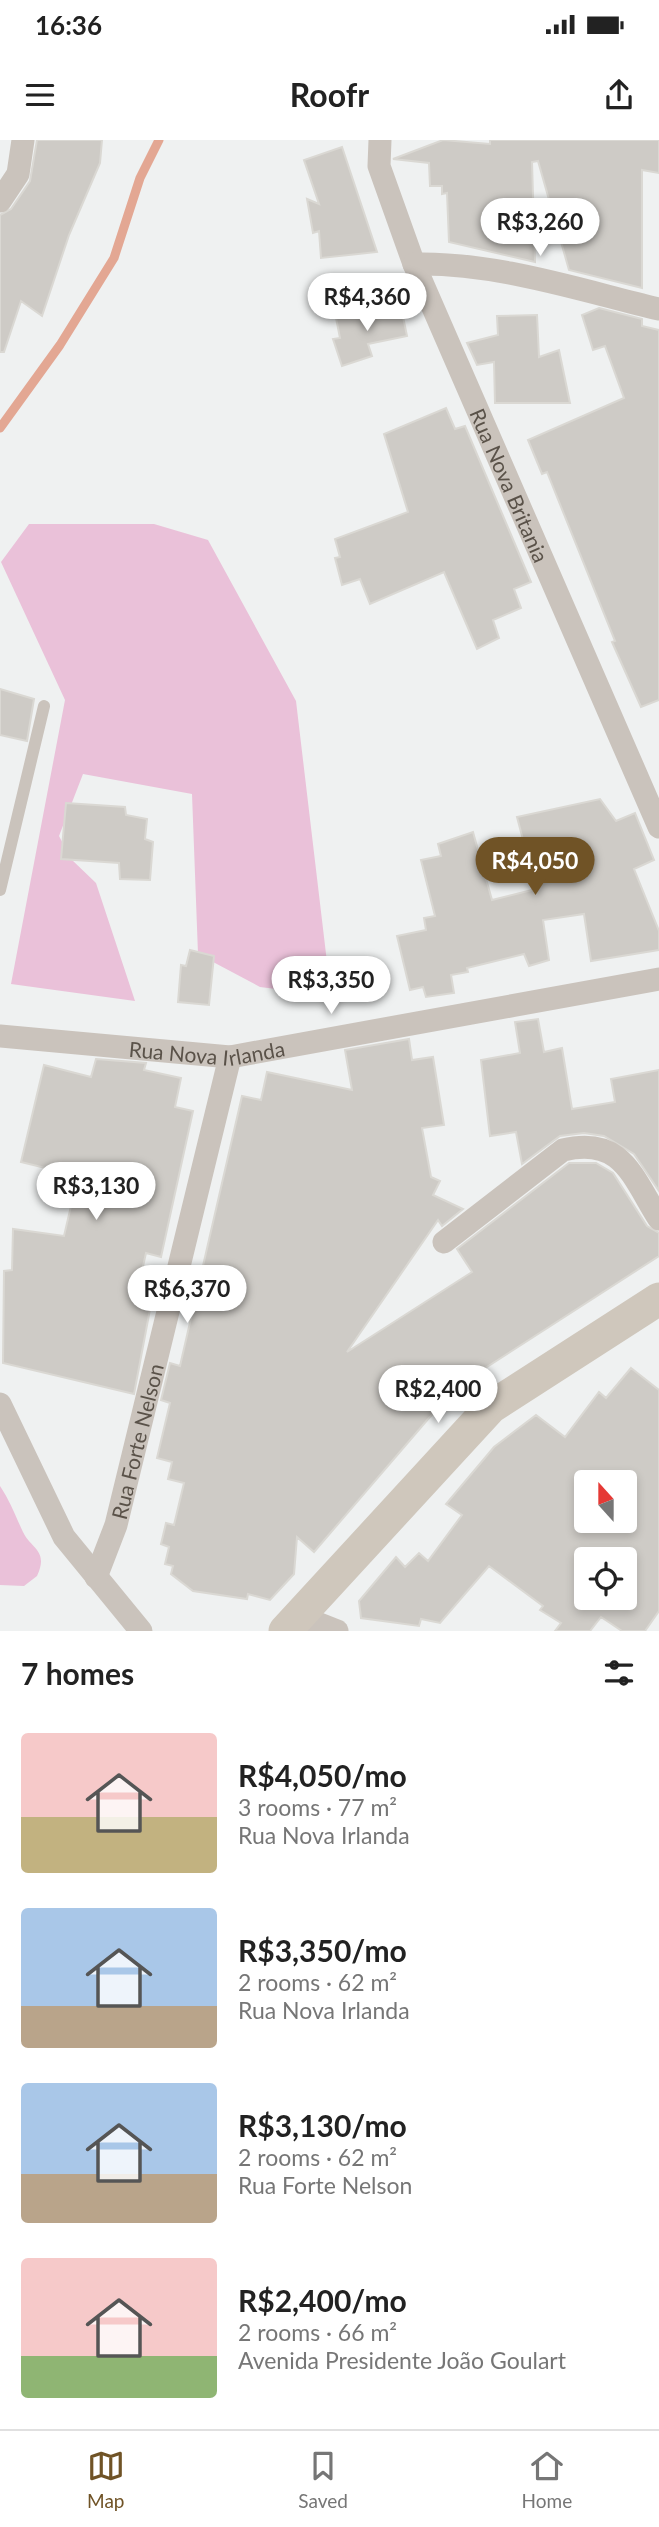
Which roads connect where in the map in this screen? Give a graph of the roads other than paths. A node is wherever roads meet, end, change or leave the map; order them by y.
1 (23, 140) edge
2 (380, 140) edge
3 (0, 201) edge
4 (414, 264) junction
5 (659, 309) edge
6 (44, 706) dead end
7 (659, 827) edge
8 (0, 890) edge
9 (659, 979) edge
10 (1, 1038) edge
11 (230, 1057) junction
12 (659, 1219) edge
13 (444, 1241) dead end
14 (659, 1299) edge
15 (0, 1404) edge
16 (96, 1577) junction
17 (292, 1623) edge
18 (141, 1631) edge
19 (338, 1631) edge

1 - 3 street
2 - 4 street, Rua Nova Britania
4 - 5 street
4 - 7 street, Rua Nova Britania
6 - 8 lane
9 - 11 street, Rua Nova Irlanda
10 - 11 street, Rua Nova Irlanda
11 - 16 street, Rua Forte Nelson
12 - 13 street
14 - 17 street
15 - 16 street
16 - 18 street
17 - 19 street

